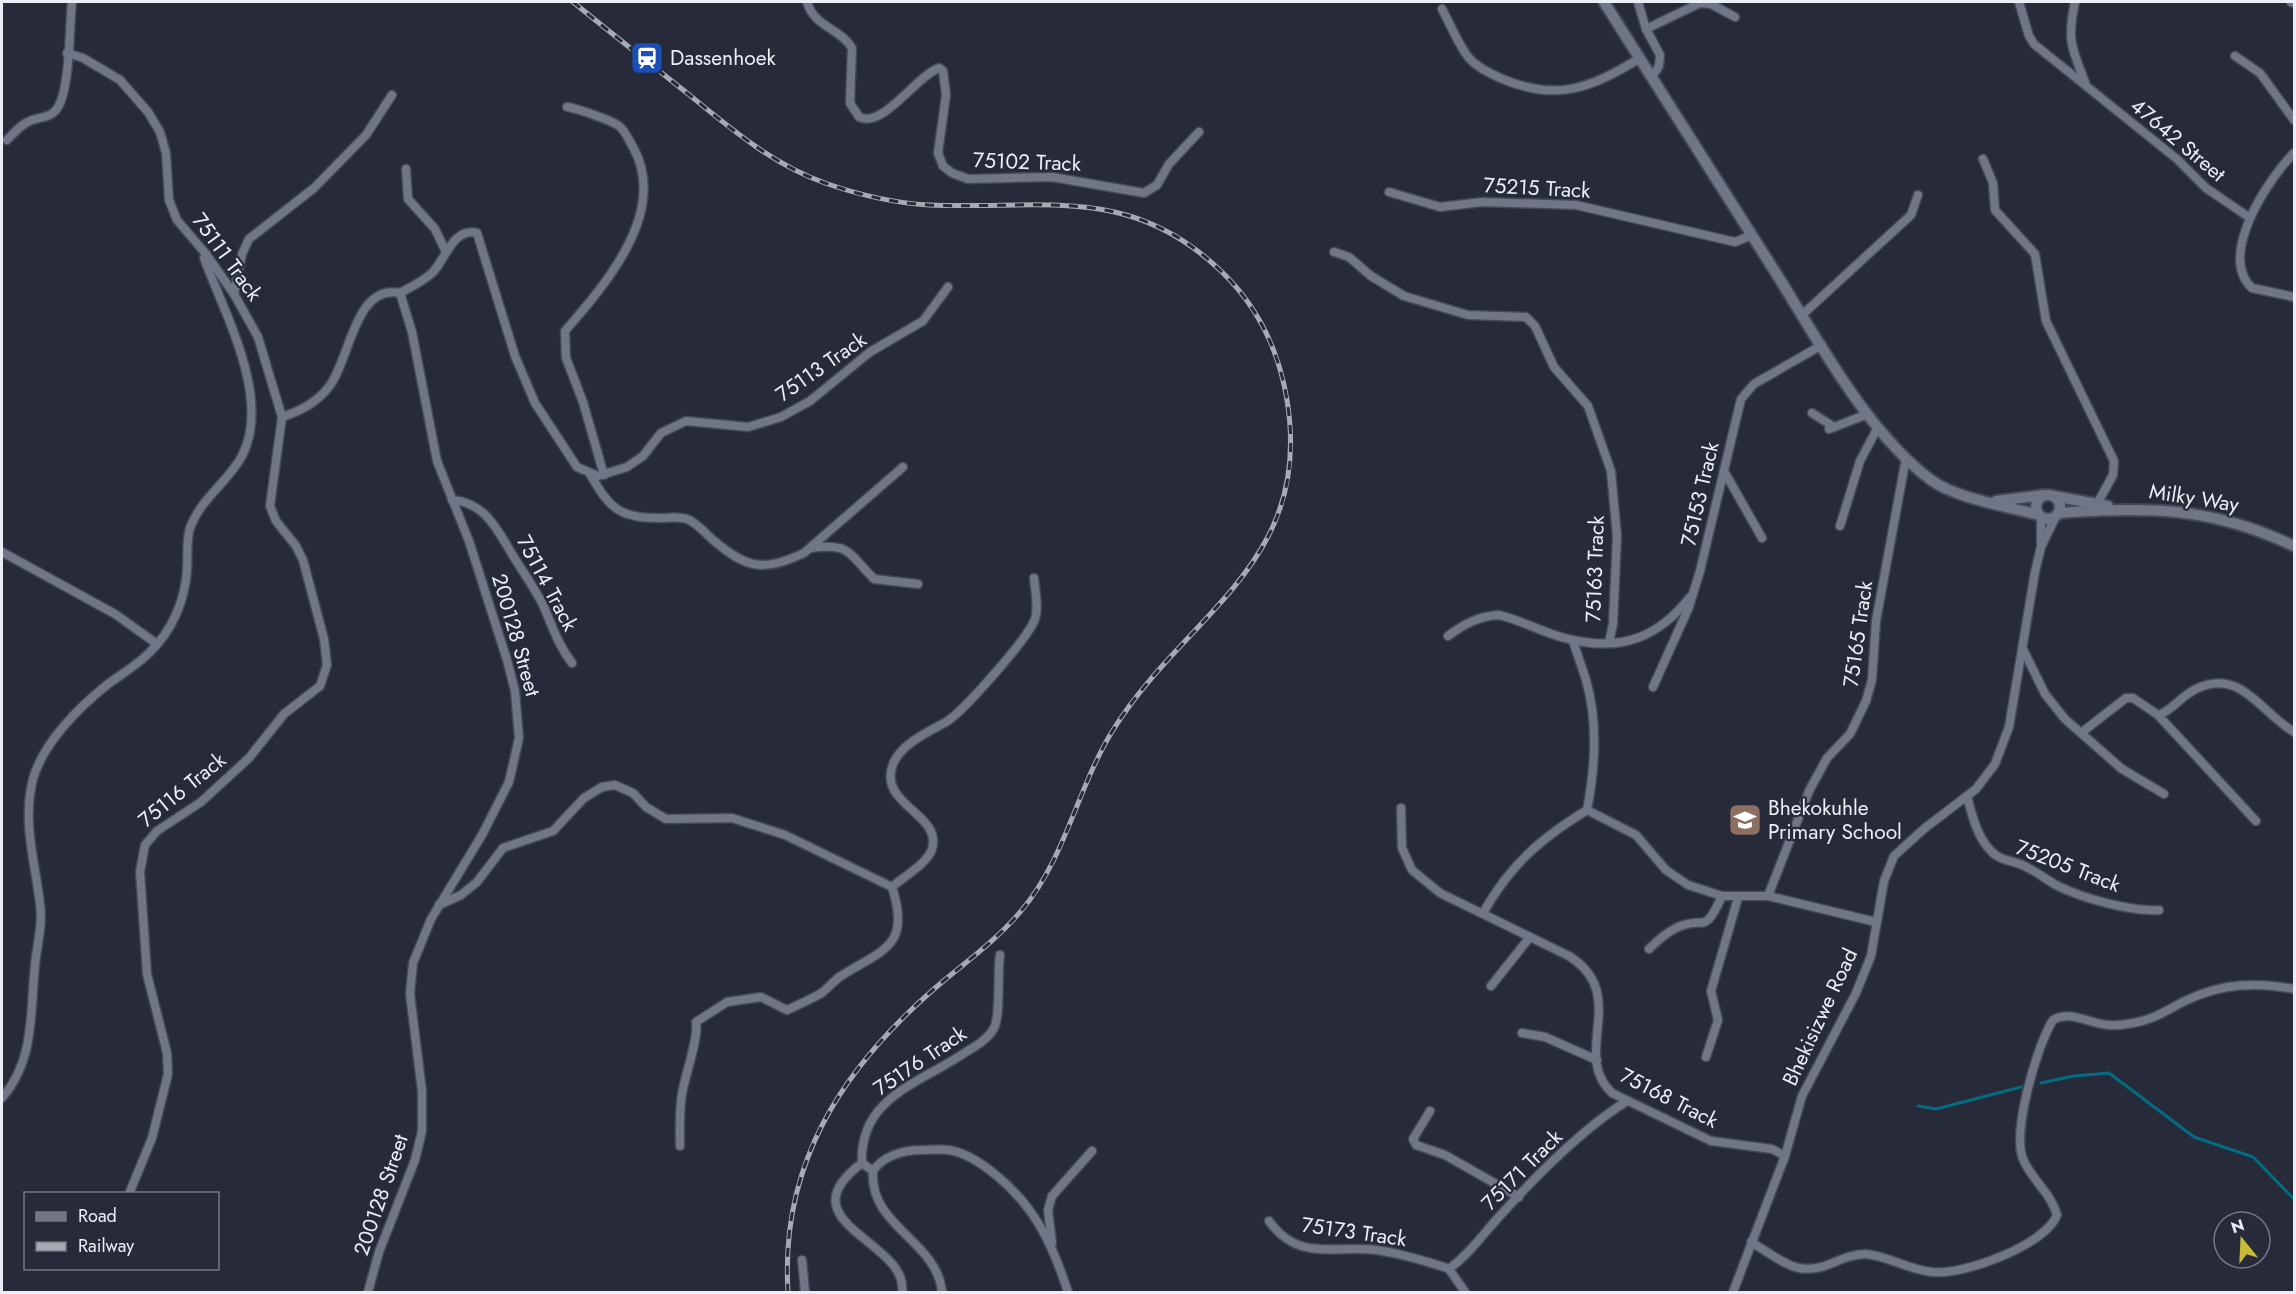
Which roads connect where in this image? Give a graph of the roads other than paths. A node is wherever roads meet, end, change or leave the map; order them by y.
1 (72, 2) edge
2 (807, 2) edge
3 (1604, 2) edge
4 (1638, 2) edge
5 (2019, 2) edge
6 (2075, 2) edge
7 (1442, 9) dead end
8 (1735, 17) dead end
9 (1646, 28) junction
10 (67, 53) junction
11 (2235, 56) dead end
12 (1640, 58) junction
13 (1652, 77) junction
14 (2086, 86) junction
15 (392, 95) dead end
16 (567, 107) dead end
17 (2293, 114) edge
18 (1199, 132) dead end
19 (7, 140) dead end
20 (2295, 153) edge
21 (1983, 159) dead end
22 (406, 168) dead end
23 (1389, 192) dead end
24 (1918, 195) dead end
25 (2250, 218) junction
26 (1752, 235) junction
27 (446, 252) junction
28 (1334, 252) dead end
29 (206, 254) junction
30 (948, 287) dead end
31 (400, 293) junction
32 (234, 294) junction
33 (2295, 297) edge
34 (1802, 315) junction
35 (1822, 345) junction
36 (1812, 412) dead end
37 (1868, 414) junction
38 (282, 417) junction
39 (1878, 427) junction
40 (1906, 458) junction
41 (903, 467) dead end
42 (1724, 471) junction
43 (590, 474) junction
44 (604, 475) junction
45 (2048, 495) junction
46 (452, 500) junction
47 (1993, 502) junction
48 (2097, 504) junction
49 (2120, 509) junction
50 (2057, 514) junction
51 (2040, 515) junction
52 (1840, 526) dead end
53 (1762, 538) dead end
54 (2295, 546) edge
55 (2041, 547) junction
56 (810, 548) junction
57 (2, 552) edge
58 (1034, 578) dead end
59 (918, 584) dead end
60 (1694, 592) junction
61 (1448, 636) dead end
62 (1573, 640) junction
63 (1609, 643) junction
64 (157, 644) junction
65 (2023, 649) junction
66 (572, 663) dead end
67 (1653, 687) dead end
68 (2158, 715) junction
69 (2295, 732) edge
70 (2081, 733) junction
71 (2164, 794) dead end
72 (1967, 796) junction
73 (1401, 808) dead end
74 (1587, 810) junction
75 (2256, 821) dead end
76 (892, 887) junction
77 (1722, 896) junction
78 (1768, 896) junction
79 (1737, 898) junction
80 (439, 905) junction
81 (2159, 910) dead end
82 (1483, 913) junction
83 (1876, 922) junction
84 (1530, 937) junction
85 (1649, 948) dead end
86 (1000, 955) dead end
87 (1491, 986) dead end
88 (2295, 989) edge
89 (1522, 1034) dead end
90 (1706, 1057) dead end
91 (1597, 1060) junction
92 (2, 1098) edge
93 (1627, 1101) junction
94 (1430, 1111) dead end
95 (680, 1146) dead end
96 (1092, 1151) dead end
97 (1785, 1156) junction
98 (862, 1163) junction
99 (873, 1171) junction
100 (130, 1192) edge
101 (1519, 1197) junction
102 (1269, 1221) dead end
103 (1751, 1242) junction
104 (1052, 1246) junction
105 (802, 1260) dead end
106 (1449, 1269) junction
107 (368, 1293) edge
108 (805, 1293) edge
109 (902, 1293) edge
110 (942, 1293) edge
111 (1068, 1293) edge
112 (1466, 1293) edge
113 (1733, 1293) edge

1 - 10 street
2 - 18 street, 75102 Track
3 - 12 street, Milky Way
4 - 9 street
5 - 14 street, 47642 Street
6 - 14 street
7 - 12 street
8 - 9 street
9 - 13 street
10 - 19 street
10 - 29 street, 75111 Track
11 - 17 street
12 - 13 street, Milky Way
13 - 26 street, Milky Way
14 - 25 street, 47642 Street
15 - 32 street
16 - 44 street
20 - 25 street
21 - 48 street
22 - 27 street
23 - 26 street, 75215 Track
24 - 34 street
25 - 33 street
26 - 34 street, Milky Way
27 - 31 street
27 - 43 street
28 - 63 street, 75163 Track
29 - 32 street, 75111 Track
29 - 64 street
30 - 44 street, 75113 Track
31 - 38 street
31 - 46 street, 200128 Street
32 - 38 street, 75111 Track
34 - 35 street, Milky Way
35 - 37 street, Milky Way
35 - 42 street, 75153 Track
36 - 37 street
37 - 39 street, Milky Way
38 - 100 street, 75116 Track
39 - 40 street, Milky Way
39 - 52 street
40 - 47 street, Milky Way
40 - 78 street, 75165 Track
41 - 56 street
42 - 53 street
42 - 60 street, 75153 Track
43 - 44 street, 75113 Track
43 - 56 street
45 - 47 street, Milky Way
45 - 48 street, Milky Way
45 - 50 street
45 - 51 street
46 - 66 street, 75114 Track
46 - 80 street, 200128 Street
47 - 51 street, Milky Way
48 - 49 street, Milky Way
49 - 50 street, Milky Way
49 - 54 street, Milky Way
50 - 51 street
50 - 55 street, Bhekisizwe Road
51 - 55 street, Bhekisizwe Road
55 - 65 street, Bhekisizwe Road
56 - 59 street
57 - 64 street
58 - 76 street
60 - 63 street, 75163 Track
60 - 67 street, 75153 Track
61 - 62 street
62 - 63 street
62 - 74 street
64 - 92 street
65 - 70 street
65 - 72 street, Bhekisizwe Road
68 - 69 street
68 - 70 street
68 - 75 street
70 - 71 street
72 - 81 street, 75205 Track
72 - 83 street, Bhekisizwe Road
73 - 82 street, 75168 Track
74 - 77 street
74 - 82 street
76 - 80 street
76 - 95 street
77 - 79 street
77 - 85 street
78 - 79 street
78 - 83 street
79 - 90 street
80 - 107 street, 200128 Street
82 - 84 street, 75168 Track
83 - 97 street, Bhekisizwe Road
84 - 87 street
84 - 91 street, 75168 Track
86 - 98 street, 75176 Track
88 - 103 street
89 - 91 street
91 - 93 street, 75168 Track
93 - 97 street, 75168 Track
93 - 101 street, 75171 Track
94 - 101 street
96 - 104 street
97 - 103 street, Bhekisizwe Road
98 - 99 street
98 - 109 street
99 - 104 street
99 - 110 street
101 - 106 street, 75171 Track
102 - 106 street, 75173 Track
103 - 113 street, Bhekisizwe Road
104 - 111 street
105 - 108 street
106 - 112 street

